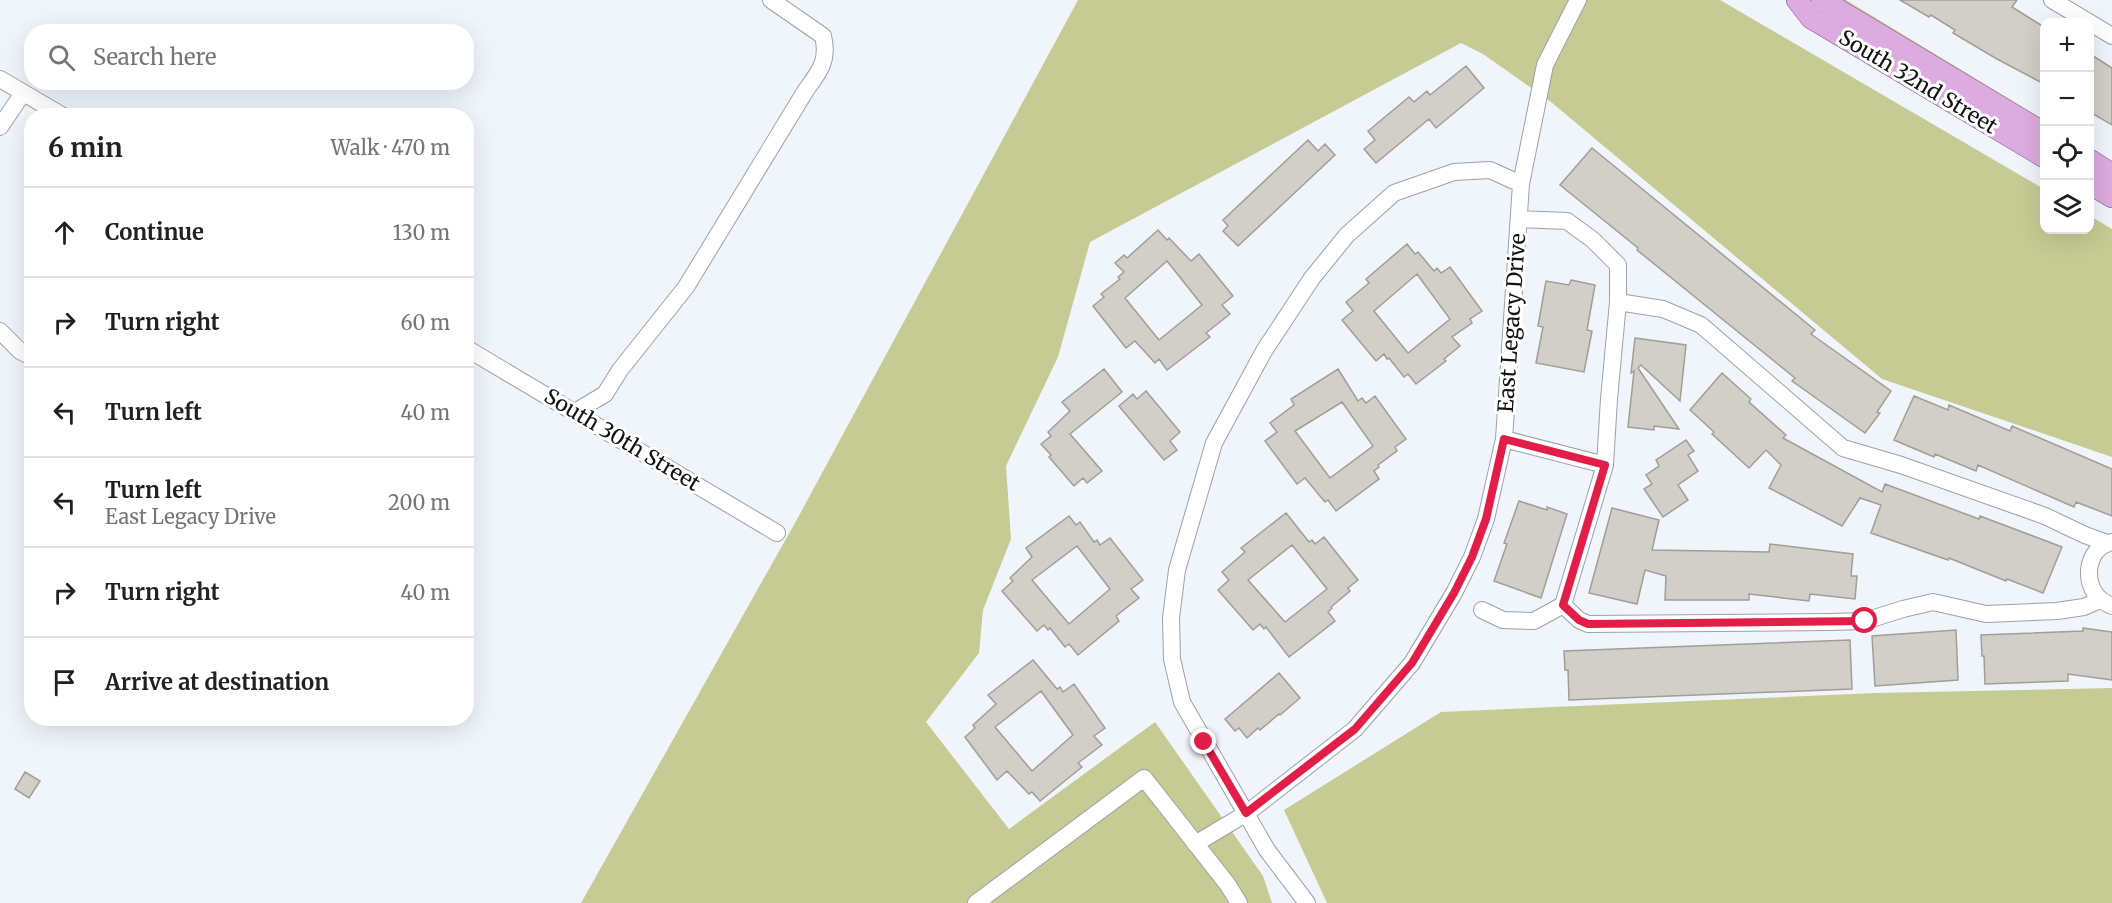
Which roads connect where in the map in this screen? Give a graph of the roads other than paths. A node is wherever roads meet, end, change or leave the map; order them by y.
1 (771, 0) edge
2 (1578, 0) edge
3 (1797, 0) edge
4 (1822, 0) edge
5 (2052, 0) edge
6 (2112, 36) edge
7 (0, 79) edge
8 (23, 93) junction
9 (49, 108) edge
10 (0, 127) edge
11 (2040, 131) edge
12 (2040, 155) edge
13 (2094, 163) edge
14 (2112, 174) edge
15 (1521, 184) junction
16 (2094, 186) edge
17 (2112, 197) edge
18 (1519, 219) junction
19 (1618, 302) junction
20 (0, 331) edge
21 (24, 353) edge
22 (474, 356) edge
23 (574, 412) junction
24 (1504, 439) junction
25 (1605, 465) junction
26 (777, 533) dead end
27 (2109, 542) edge
28 (2106, 603) edge
29 (1563, 605) junction
30 (1482, 610) dead end
31 (1246, 813) junction
32 (1195, 844) junction
33 (1289, 877) junction
34 (976, 903) edge
35 (1239, 903) edge
36 (1291, 903) edge
37 (1307, 903) edge

1 - 23 street
2 - 15 street, East Legacy Drive
3 - 12 main road, South 32nd Street
4 - 11 main road, South 32nd Street
5 - 6 street
7 - 8 street
8 - 9 street
8 - 10 street
13 - 14 main road
15 - 18 street, East Legacy Drive
15 - 31 street
16 - 17 main road
18 - 19 street
18 - 24 street, East Legacy Drive
19 - 25 street
19 - 27 street
20 - 21 street
22 - 23 street, South 30th Street
23 - 26 street, South 30th Street
24 - 25 street
24 - 31 street, East Legacy Drive
25 - 29 street
27 - 28 street
28 - 29 street
29 - 30 street
31 - 32 street, East Legacy Drive
31 - 33 street
32 - 34 street
32 - 35 street
33 - 36 street
33 - 37 street

